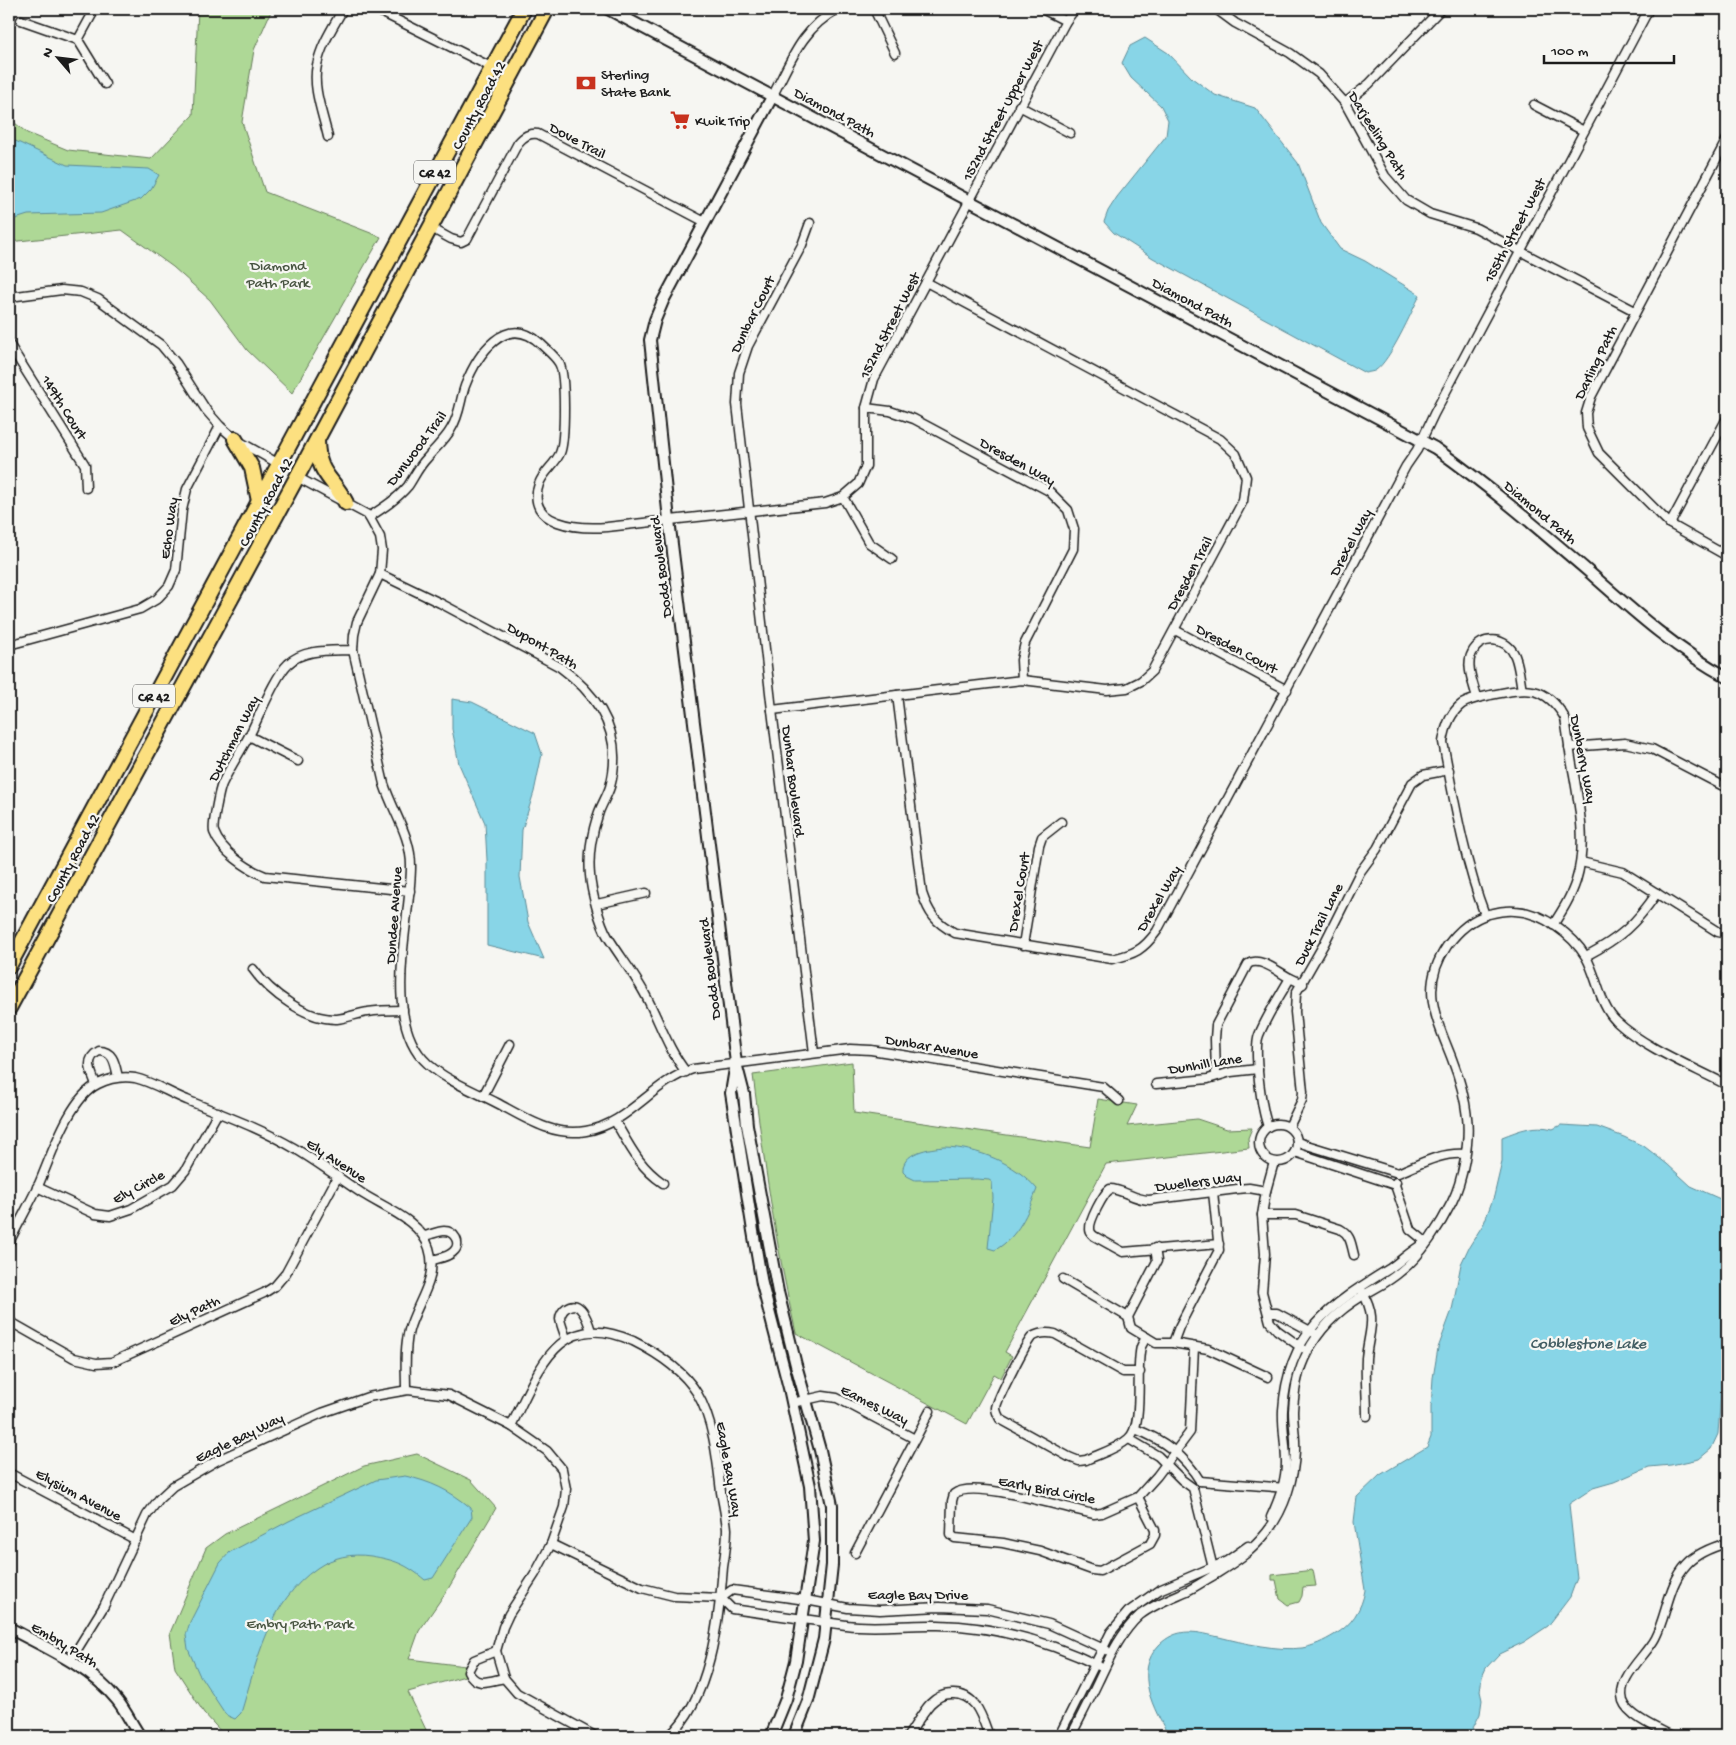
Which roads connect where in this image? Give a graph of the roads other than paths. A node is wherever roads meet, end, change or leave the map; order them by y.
1 (95, 9) edge
2 (343, 9) edge
3 (375, 9) edge
4 (524, 9) edge
5 (547, 9) edge
6 (608, 9) edge
7 (838, 9) edge
8 (874, 9) edge
9 (1042, 9) edge
10 (1075, 9) edge
11 (1216, 9) edge
12 (1441, 9) edge
13 (1648, 9) edge
14 (21, 20) dead end
15 (1066, 21) junction
16 (78, 40) junction
17 (895, 53) dead end
18 (491, 67) junction
19 (104, 84) dead end
20 (773, 95) junction
21 (1345, 103) junction
22 (1534, 104) dead end
23 (1019, 106) junction
24 (1584, 131) junction
25 (1070, 133) dead end
26 (328, 137) dead end
27 (1727, 139) edge
28 (970, 200) junction
29 (705, 222) junction
30 (810, 223) dead end
31 (431, 228) junction
32 (1520, 250) junction
33 (926, 282) junction
34 (9, 297) edge
35 (1636, 311) junction
36 (9, 344) edge
37 (866, 408) junction
38 (1727, 418) edge
39 (220, 426) junction
40 (235, 439) junction
41 (1421, 440) junction
42 (292, 441) junction
43 (316, 441) junction
44 (279, 464) junction
45 (1406, 466) joint
46 (297, 477) junction
47 (86, 488) dead end
48 (843, 497) junction
49 (259, 501) junction
50 (346, 503) junction
51 (283, 504) junction
52 (748, 512) junction
53 (369, 517) junction
54 (669, 520) junction
55 (1670, 524) junction
56 (1727, 556) edge
57 (892, 559) dead end
58 (380, 574) junction
59 (1175, 630) junction
60 (9, 645) edge
61 (353, 650) junction
62 (1727, 677) edge
63 (1022, 680) junction
64 (1287, 690) junction
65 (1522, 690) junction
66 (898, 695) junction
67 (1477, 698) junction
68 (772, 710) junction
69 (249, 736) junction
70 (1569, 747) junction
71 (298, 761) dead end
72 (1449, 770) junction
73 (1727, 788) edge
74 (1061, 822) dead end
75 (1580, 862) junction
76 (410, 891) junction
77 (646, 893) dead end
78 (1657, 893) junction
79 (597, 904) junction
80 (1485, 915) junction
81 (1553, 925) junction
82 (1727, 934) edge
83 (1024, 945) junction
84 (1586, 956) junction
85 (9, 966) edge
86 (253, 969) dead end
87 (1290, 978) junction
88 (1303, 984) junction
89 (9, 1008) edge
90 (403, 1010) junction
91 (510, 1044) dead end
92 (814, 1053) junction
93 (736, 1063) junction
94 (1258, 1069) junction
95 (686, 1072) junction
96 (1216, 1076) junction
97 (118, 1077) junction
98 (96, 1084) junction
99 (1156, 1084) dead end
100 (1727, 1085) edge
101 (483, 1096) junction
102 (1119, 1101) dead end
103 (218, 1112) junction
104 (615, 1121) junction
105 (1268, 1126) junction
106 (1289, 1127) junction
107 (1297, 1142) junction
108 (1295, 1152) junction
109 (1465, 1154) junction
110 (1274, 1162) junction
111 (1398, 1173) junction
112 (338, 1176) junction
113 (663, 1183) dead end
114 (1395, 1185) junction
115 (37, 1187) junction
116 (1266, 1190) junction
117 (1213, 1192) junction
118 (1262, 1215) junction
119 (424, 1236) junction
120 (1426, 1242) junction
121 (9, 1243) edge
122 (1219, 1244) junction
123 (1154, 1248) junction
124 (1354, 1255) dead end
125 (432, 1260) junction
126 (1063, 1279) dead end
127 (1362, 1290) junction
128 (1268, 1313) junction
129 (1128, 1317) junction
130 (9, 1321) edge
131 (591, 1330) junction
132 (1309, 1330) junction
133 (1317, 1335) junction
134 (1146, 1337) junction
135 (566, 1338) junction
136 (1173, 1343) junction
137 (1194, 1347) junction
138 (1300, 1347) junction
139 (1308, 1351) junction
140 (1140, 1372) junction
141 (1268, 1377) dead end
142 (406, 1390) junction
143 (806, 1400) junction
144 (792, 1403) junction
145 (1283, 1410) junction
146 (1293, 1410) junction
147 (930, 1411) dead end
148 (1367, 1416) dead end
149 (510, 1426) junction
150 (1135, 1429) junction
151 (1129, 1438) junction
152 (915, 1439) junction
153 (1174, 1451) junction
154 (1166, 1463) junction
155 (9, 1473) edge
156 (1200, 1480) junction
157 (1194, 1488) junction
158 (1285, 1488) junction
159 (1138, 1497) junction
160 (136, 1540) junction
161 (1727, 1543) edge
162 (551, 1544) junction
163 (855, 1553) dead end
164 (1214, 1571) junction
165 (721, 1598) junction
166 (1145, 1598) junction
167 (806, 1600) junction
168 (828, 1604) junction
169 (1150, 1608) junction
170 (803, 1619) junction
171 (826, 1622) junction
172 (9, 1628) edge
173 (1102, 1649) junction
174 (496, 1651) junction
175 (1112, 1653) junction
176 (70, 1661) junction
177 (1094, 1664) junction
178 (1104, 1669) junction
179 (504, 1678) junction
180 (140, 1736) edge
181 (595, 1736) edge
182 (668, 1736) edge
183 (771, 1736) edge
184 (794, 1736) edge
185 (908, 1736) edge
186 (989, 1736) edge
187 (1059, 1736) edge
188 (1071, 1736) edge
189 (1672, 1736) edge

1 - 16 street
2 - 26 street
3 - 18 street
4 - 18 highway, County Road 42 / CR 42
5 - 31 highway, County Road 42 / CR 42
6 - 20 street, Diamond Path
7 - 20 street
8 - 17 street
9 - 15 street
10 - 15 street, 152nd Street Upper West
11 - 21 street, Darjeeling Path
12 - 21 street
13 - 24 street, 155th Street West
14 - 16 street
15 - 23 street, 152nd Street Upper West
16 - 19 street
18 - 42 highway, County Road 42 / CR 42
20 - 28 street, Diamond Path
20 - 29 street, Dodd Boulevard
21 - 32 street, Darjeeling Path
22 - 24 street
23 - 25 street
23 - 28 street, 152nd Street Upper West
24 - 32 street, 155th Street West
27 - 35 street, Darling Path
28 - 33 street, 152nd Street West
28 - 41 street, Diamond Path
29 - 31 street, Dove Trail
29 - 54 street, Dodd Boulevard
30 - 52 street, Dunbar Court
31 - 43 highway, County Road 42 / CR 42
32 - 35 street, Darjeeling Path
32 - 41 street, 155th Street West
33 - 37 street, 152nd Street West
33 - 59 street, Dresden Trail
34 - 39 street
35 - 55 street, Darling Path
36 - 47 street, 149th Court
37 - 48 street, 152nd Street West
37 - 63 street, Dresden Way
38 - 55 street
39 - 40 street
39 - 60 street, Echo Way
40 - 44 street
40 - 49 highway
41 - 45 street, 155th Street West
41 - 62 street, Diamond Path
42 - 44 highway, County Road 42 / CR 42
42 - 46 highway
43 - 46 highway, County Road 42 / CR 42
43 - 50 highway
44 - 49 highway, County Road 42 / CR 42
44 - 51 highway
45 - 64 street, Drexel Way
46 - 50 street
46 - 51 highway, County Road 42 / CR 42
48 - 52 street
48 - 57 street
49 - 85 highway, County Road 42 / CR 42
50 - 53 street
51 - 89 highway, County Road 42 / CR 42
52 - 54 street
52 - 68 street, Dunbar Boulevard
53 - 54 street, Dunwood Trail
53 - 58 street, Dundee Avenue
54 - 93 street, Dodd Boulevard
55 - 56 street, Darling Path
58 - 61 street, Dundee Avenue
58 - 79 street, Dupont Path
59 - 63 street, Dresden Trail
59 - 64 street, Dresden Court
61 - 69 street, Dutchman Way
61 - 76 street, Dundee Avenue
63 - 66 street, Dresden Trail
64 - 83 street, Drexel Way
65 - 67 street, Dunberry Way
65 - 67 street
65 - 70 street, Dunberry Way
66 - 68 street, Dresden Trail
66 - 83 street, Drexel Way
67 - 72 street, Dunberry Way
68 - 92 street, Dunbar Boulevard
69 - 71 street
69 - 76 street, Dutchman Way
70 - 73 street
70 - 75 street, Dunberry Way
72 - 80 street, Dunberry Way
72 - 88 street, Duck Trail Lane
74 - 83 street, Drexel Court
75 - 78 street
75 - 81 street, Dunberry Way
76 - 90 street, Dundee Avenue
77 - 79 street
78 - 82 street
78 - 84 street
79 - 95 street, Dupont Path
80 - 81 street
80 - 109 street
81 - 84 street
84 - 100 street
86 - 90 street
87 - 88 street
87 - 94 street
87 - 96 street
88 - 106 street, Duck Trail Lane
90 - 101 street, Dundee Avenue
91 - 101 street
92 - 93 street, Dunbar Avenue
92 - 102 street, Dunbar Avenue
93 - 95 street, Dundee Avenue
93 - 143 street
93 - 144 street
94 - 96 street, Dunhill Lane
94 - 105 street
95 - 104 street, Dundee Avenue
96 - 99 street, Dunhill Lane
97 - 98 street, Ely Avenue
97 - 98 street
97 - 103 street, Ely Avenue
98 - 115 street, Ely Avenue
101 - 104 street, Dundee Avenue
103 - 112 street, Ely Avenue
103 - 115 street, Ely Circle
104 - 113 street
105 - 106 street
105 - 110 street
106 - 107 street
107 - 108 street
107 - 111 street
108 - 110 street
108 - 114 street
109 - 111 street
109 - 120 street
110 - 116 street
111 - 114 street
112 - 119 street, Ely Avenue
112 - 130 street, Ely Path
114 - 120 street
115 - 121 street, Ely Avenue
116 - 117 street, Dwellers Way
116 - 118 street
117 - 122 street
117 - 123 street, Dwellers Way
118 - 124 street
118 - 128 street
119 - 125 street
119 - 125 street
120 - 127 street
122 - 123 street, Dwellers Way
122 - 136 street
123 - 129 street
125 - 142 street
126 - 129 street
127 - 132 street
127 - 133 street
127 - 148 street
128 - 132 street
128 - 138 street
129 - 134 street
131 - 135 street, Eagle Bay Way
131 - 135 street
131 - 165 street, Eagle Bay Way
132 - 133 street
132 - 138 street
133 - 139 street
134 - 136 street
134 - 140 street
135 - 149 street, Eagle Bay Way
136 - 137 street
137 - 141 street
137 - 153 street, Early Bird Circle
138 - 139 street
138 - 145 street
139 - 146 street
140 - 150 street
140 - 151 street
142 - 149 street, Eagle Bay Way
142 - 160 street, Eagle Bay Way
143 - 144 street, Eames Way
143 - 152 street, Eames Way
143 - 168 street
144 - 167 street
145 - 146 street
145 - 158 street
146 - 158 street
147 - 152 street, Eames Way
149 - 162 street, Eagle Bay Way
150 - 151 street
150 - 153 street
151 - 154 street
152 - 163 street, Eames Way
153 - 154 street, Early Bird Circle
153 - 156 street
154 - 157 street
154 - 159 street, Early Bird Circle
155 - 160 street, Elysium Avenue
156 - 157 street
156 - 158 street
157 - 164 street
158 - 164 street
159 - 159 street, Early Bird Circle
160 - 176 street, Eagle Bay Way
161 - 189 street
162 - 165 street, Eagle Bay Drive
162 - 174 street, Eagle Bay Way
164 - 166 street
164 - 169 street
165 - 167 street, Eagle Bay Drive
165 - 170 street, Eagle Bay Drive
165 - 182 street, Eagle Bay Way
166 - 169 street
166 - 173 street
167 - 168 street, Eagle Bay Drive
167 - 170 street
168 - 171 street
168 - 173 street, Eagle Bay Drive
169 - 175 street
170 - 171 street, Eagle Bay Drive
170 - 183 street
171 - 177 street, Eagle Bay Drive
171 - 184 street
172 - 176 street, Embry Path
173 - 175 street, Eagle Bay Drive
173 - 177 street
174 - 179 street
174 - 179 street
175 - 178 street
176 - 180 street, Embry Path
177 - 178 street, Eagle Bay Drive
177 - 187 street
178 - 188 street
179 - 181 street
185 - 186 street

